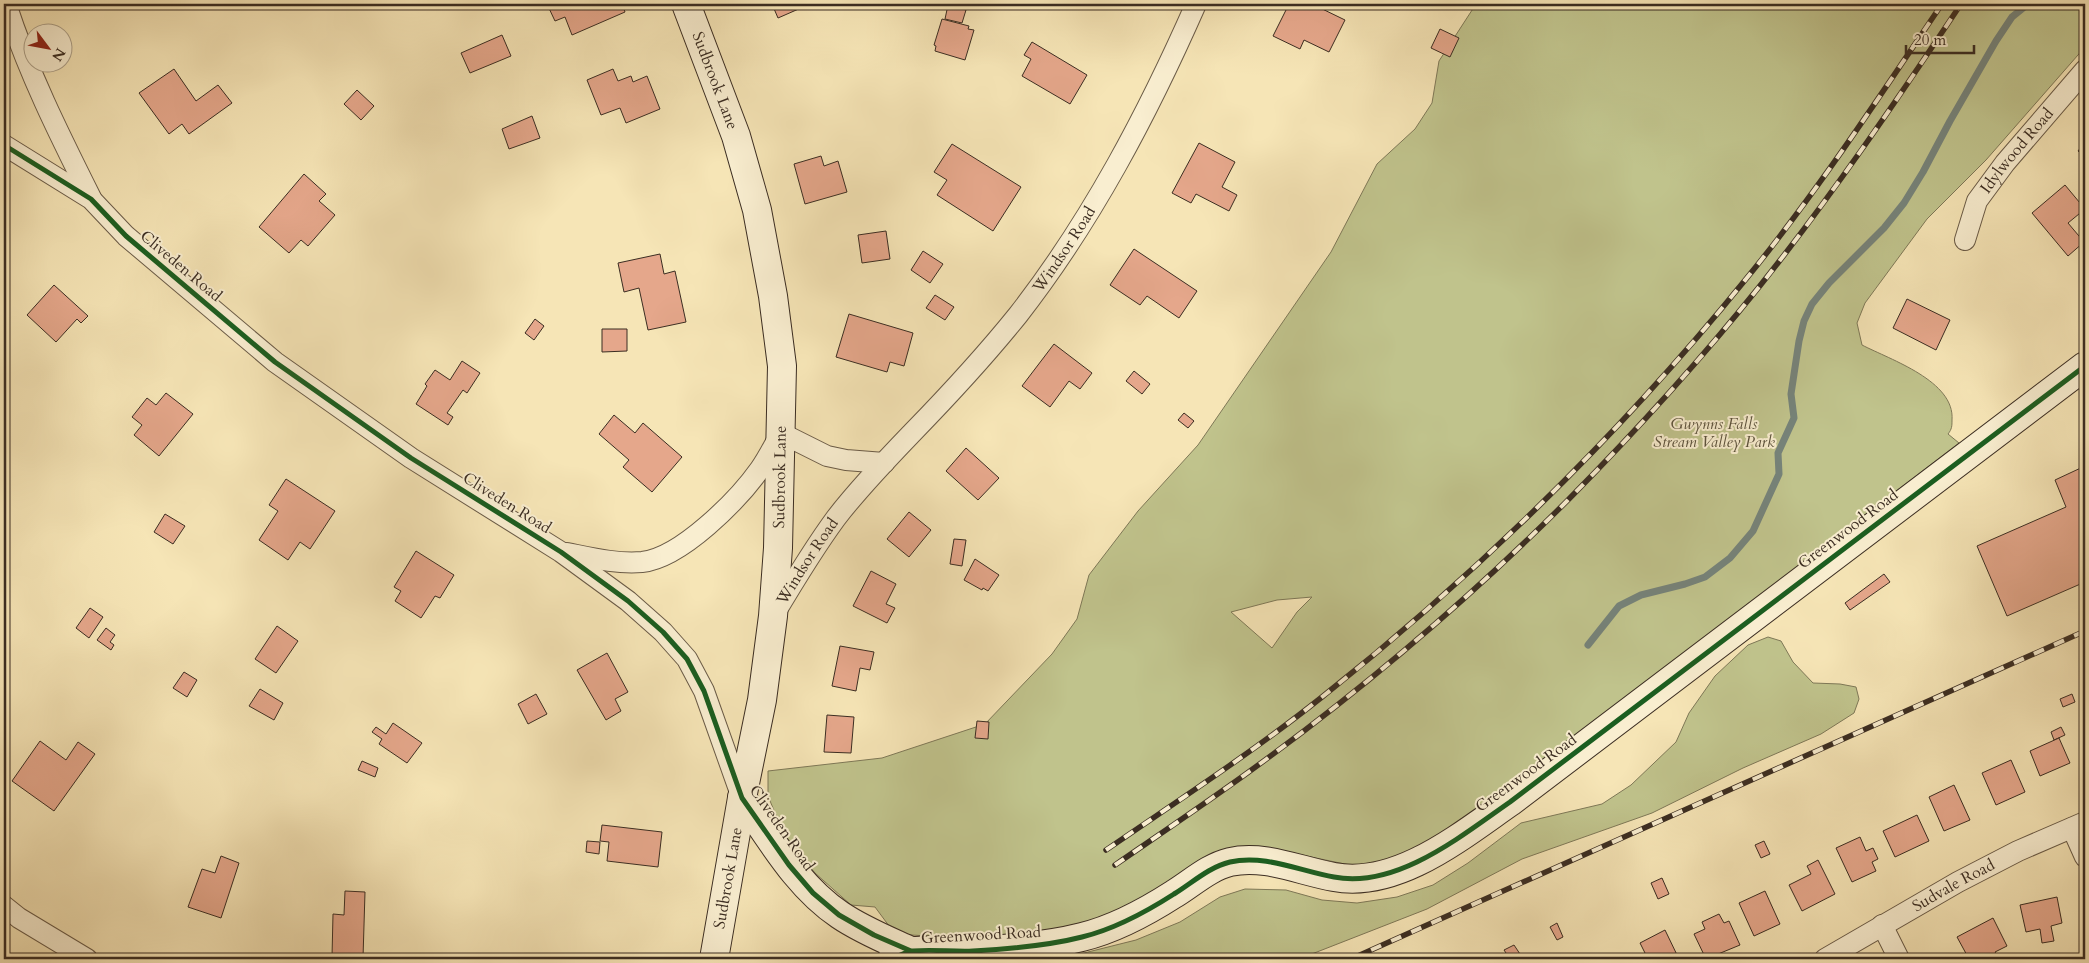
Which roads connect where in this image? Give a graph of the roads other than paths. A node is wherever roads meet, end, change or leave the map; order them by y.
1 (6, 4) edge
2 (686, 4) edge
3 (1196, 4) edge
4 (2085, 70) edge
5 (4, 145) edge
6 (92, 199) junction
7 (1965, 240) dead end
8 (2085, 366) edge
9 (781, 433) junction
10 (884, 462) junction
11 (560, 552) junction
12 (773, 616) junction
13 (742, 798) junction
14 (2078, 825) edge
15 (2085, 857) edge
16 (4, 906) edge
17 (1882, 925) junction
18 (901, 955) edge
19 (87, 959) edge
20 (714, 959) edge
21 (1825, 959) edge
22 (1900, 959) edge

1 - 6 street
2 - 9 street, Sudbrook Lane
3 - 10 street, Windsor Road
4 - 7 street, Idylwood Road
5 - 6 street, Cliveden Road
6 - 11 street, Cliveden Road
8 - 18 street, Greenwood Road
9 - 10 street
9 - 11 street
9 - 12 street, Sudbrook Lane
10 - 12 street, Windsor Road
11 - 13 street, Cliveden Road
12 - 13 street, Sudbrook Lane
13 - 18 street, Cliveden Road
13 - 20 street, Sudbrook Lane
14 - 15 street
14 - 17 street, Sudvale Road
16 - 19 street
17 - 21 street, Sudvale Road
17 - 22 street

